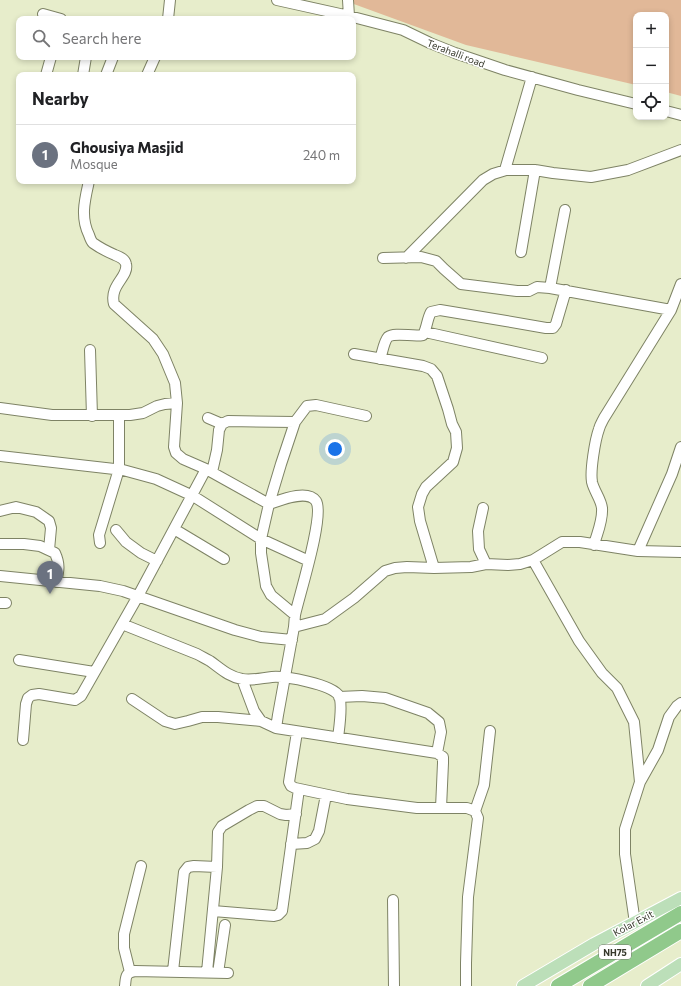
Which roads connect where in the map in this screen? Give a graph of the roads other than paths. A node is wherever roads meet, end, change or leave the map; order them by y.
1 (170, 0) edge
2 (277, 0) edge
3 (348, 0) edge
4 (43, 14) dead end
5 (50, 16) edge
6 (168, 16) edge
7 (349, 16) joint
8 (356, 18) edge
9 (50, 60) edge
10 (86, 60) edge
11 (112, 60) edge
12 (154, 60) edge
13 (47, 72) edge
14 (84, 72) edge
15 (107, 72) edge
16 (148, 72) edge
17 (532, 77) junction
18 (633, 103) edge
19 (669, 112) edge
20 (681, 115) edge
21 (681, 150) edge
22 (504, 170) junction
23 (535, 170) junction
24 (88, 184) edge
25 (566, 210) dead end
26 (521, 252) dead end
27 (383, 258) dead end
28 (406, 258) junction
29 (681, 284) edge
30 (550, 288) junction
31 (566, 290) junction
32 (679, 297) edge
33 (671, 310) junction
34 (425, 332) junction
35 (90, 350) dead end
36 (354, 354) dead end
37 (542, 358) dead end
38 (380, 359) junction
39 (177, 403) junction
40 (0, 408) edge
41 (119, 415) junction
42 (92, 416) junction
43 (366, 416) dead end
44 (208, 418) dead end
45 (295, 422) junction
46 (222, 424) junction
47 (681, 447) edge
48 (0, 456) edge
49 (118, 469) junction
50 (209, 471) junction
51 (193, 496) junction
52 (269, 504) junction
53 (482, 508) dead end
54 (0, 511) edge
55 (174, 529) junction
56 (116, 530) dead end
57 (261, 539) junction
58 (100, 543) dead end
59 (0, 544) edge
60 (594, 545) junction
61 (49, 550) junction
62 (638, 552) junction
63 (681, 552) edge
64 (224, 559) dead end
65 (533, 560) junction
66 (157, 561) junction
67 (309, 561) junction
68 (486, 564) junction
69 (434, 568) junction
70 (0, 576) edge
71 (56, 582) junction
72 (138, 596) junction
73 (294, 615) junction
74 (122, 624) junction
75 (294, 627) junction
76 (292, 640) junction
77 (19, 660) dead end
78 (94, 672) junction
79 (285, 677) junction
80 (242, 680) junction
81 (339, 696) junction
82 (132, 699) dead end
83 (681, 703) edge
84 (261, 720) junction
85 (276, 728) junction
86 (490, 731) dead end
87 (297, 732) junction
88 (338, 738) junction
89 (23, 740) dead end
90 (436, 753) junction
91 (640, 782) junction
92 (300, 789) junction
93 (326, 795) junction
94 (441, 808) junction
95 (475, 811) junction
96 (296, 814) junction
97 (291, 844) junction
98 (141, 866) dead end
99 (217, 867) junction
100 (681, 898) edge
101 (393, 900) dead end
102 (212, 911) junction
103 (676, 915) edge
104 (634, 923) junction
105 (225, 925) dead end
106 (676, 934) edge
107 (681, 964) edge
108 (174, 971) junction
109 (130, 972) junction
110 (206, 972) junction
111 (125, 986) edge
112 (394, 986) edge
113 (466, 986) edge
114 (523, 986) edge
115 (558, 986) edge
116 (590, 986) edge
117 (647, 986) edge

1 - 6 street
2 - 7 street, Terahalli road
3 - 7 street
4 - 5 street
8 - 17 street, Terahalli road
9 - 13 street
10 - 14 street
11 - 15 street
12 - 16 street
17 - 18 street, Terahalli road
17 - 22 street
19 - 20 street
21 - 23 street
22 - 23 street
22 - 28 street
23 - 26 street
24 - 39 street
25 - 30 street
27 - 28 street
28 - 30 street
29 - 32 street
30 - 31 street
31 - 33 street
31 - 34 street
32 - 33 street
33 - 60 street
34 - 37 street
34 - 38 street
35 - 42 street
36 - 38 street
38 - 69 street
39 - 41 street
39 - 50 street
40 - 42 street
41 - 42 street
41 - 49 street
43 - 45 street
44 - 46 street
45 - 46 street
45 - 52 street
46 - 50 street
47 - 62 street
48 - 49 street
49 - 51 street
49 - 58 street
50 - 51 street
50 - 52 street
51 - 55 street
51 - 57 street
52 - 57 street
52 - 67 street
53 - 68 street
54 - 61 street
55 - 64 street
55 - 66 street
56 - 66 street
57 - 67 street
57 - 73 street
59 - 61 street
60 - 62 street
60 - 65 street
61 - 71 street
62 - 63 street
65 - 68 street
65 - 91 street
66 - 72 street
67 - 73 street
68 - 69 street
69 - 75 street
70 - 71 street
71 - 72 street
72 - 74 street
72 - 76 street
73 - 75 street
74 - 78 street
74 - 80 street
75 - 76 street
76 - 79 street
77 - 78 street
78 - 89 street
79 - 80 street
79 - 81 street
79 - 85 street
80 - 84 street
81 - 88 street
81 - 90 street
82 - 84 street
83 - 91 street
84 - 85 street
85 - 87 street
86 - 95 street
87 - 88 street
87 - 92 street
88 - 90 street
90 - 94 street
91 - 104 street
92 - 93 street
92 - 96 street
93 - 94 street
93 - 97 street
94 - 95 street
95 - 113 street
96 - 97 street
96 - 99 street
97 - 102 street
98 - 109 street
99 - 102 street
99 - 108 street
100 - 104 main road, Kolar Exit
101 - 112 street
102 - 110 street
103 - 115 highway, NH75
104 - 114 main road, Kolar Exit
105 - 110 street
106 - 116 highway, NH75
107 - 117 main road
108 - 109 street
108 - 110 street
109 - 111 street

